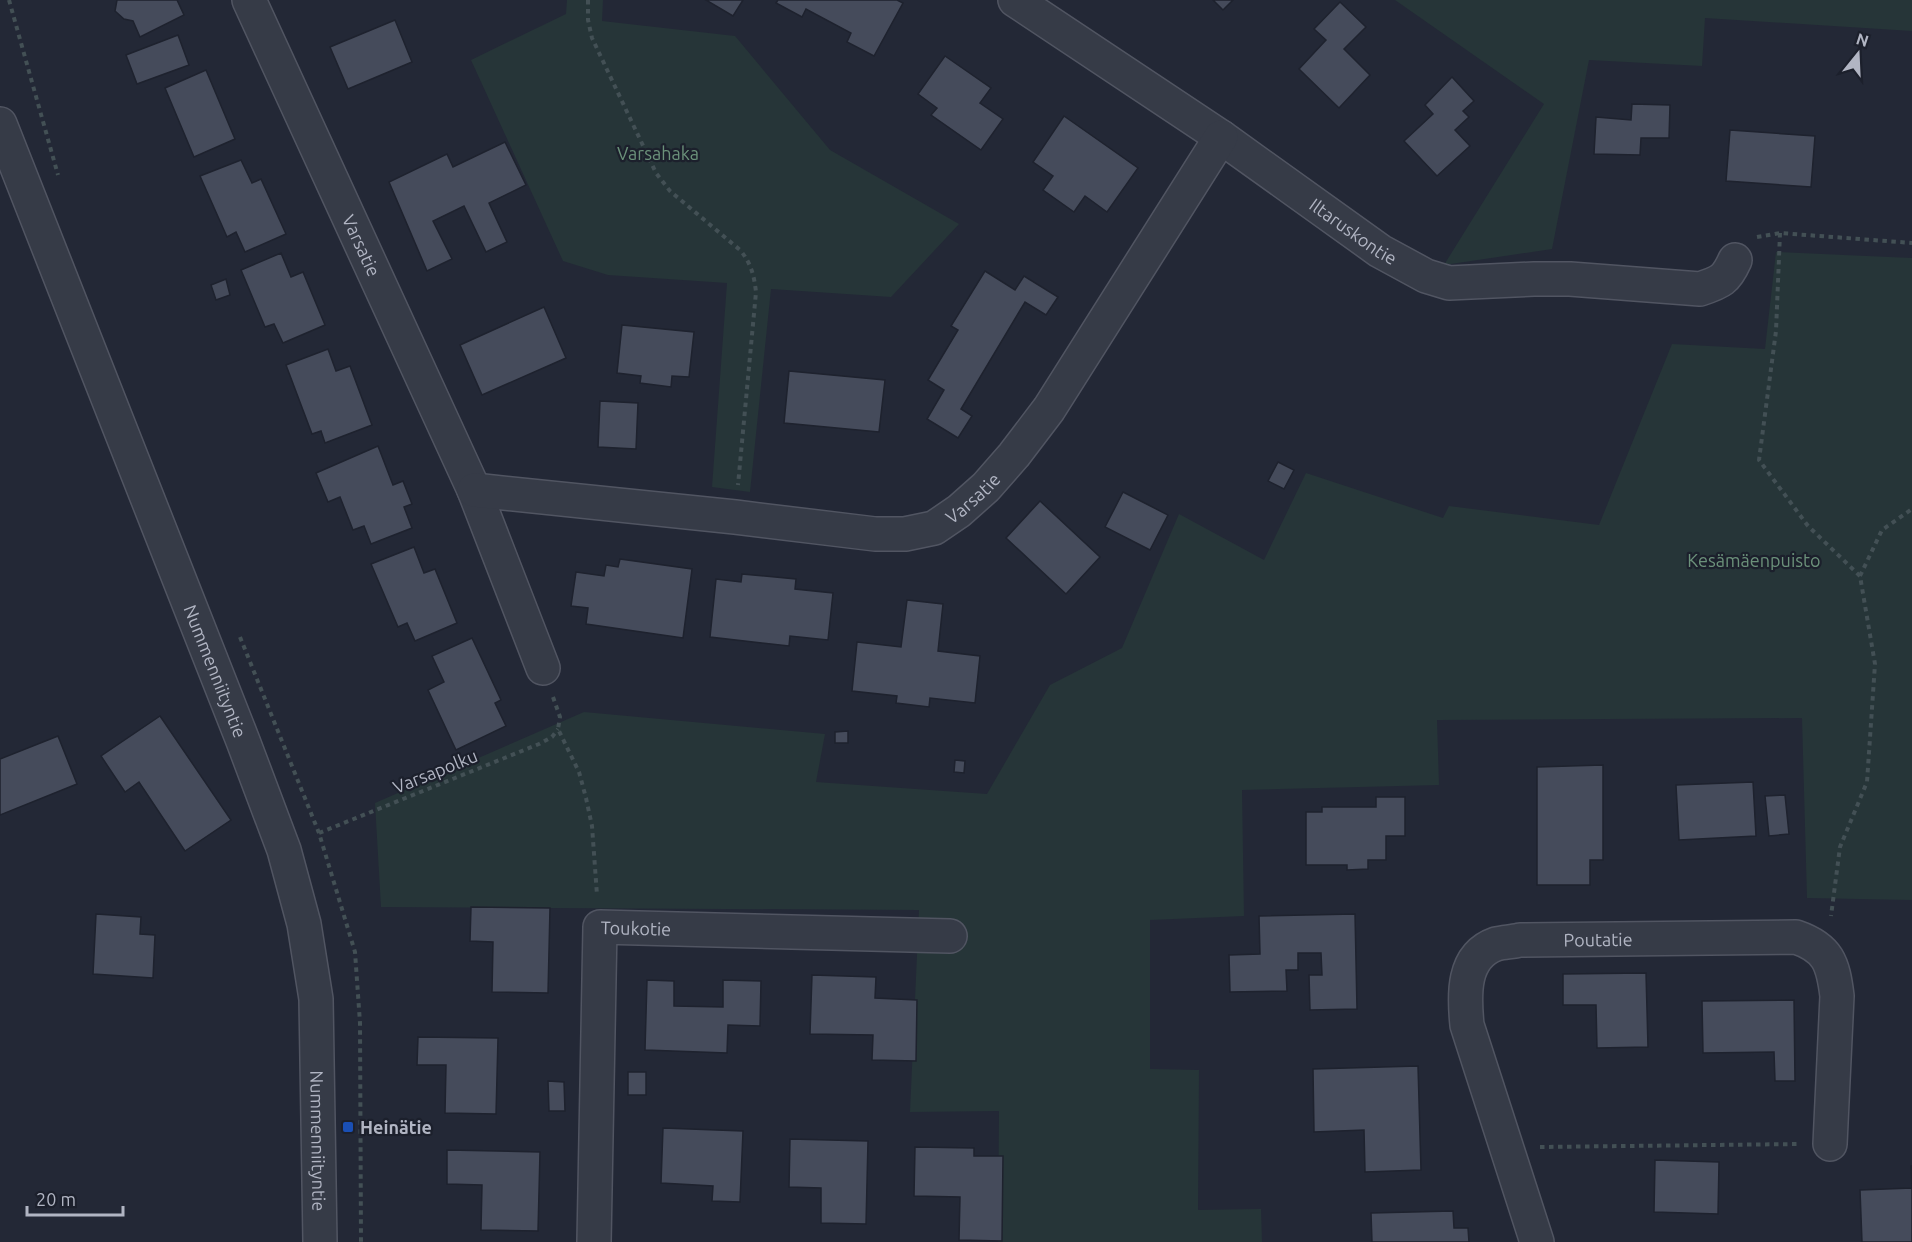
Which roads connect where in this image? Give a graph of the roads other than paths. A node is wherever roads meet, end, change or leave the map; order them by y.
1 (249, 0) edge
2 (1016, 0) edge
3 (0, 124) edge
4 (1221, 137) junction
5 (1735, 260) road end
6 (474, 490) junction
7 (543, 668) road end
8 (950, 936) dead end
9 (1830, 1144) road end
10 (320, 1242) edge
11 (594, 1242) edge
12 (1537, 1242) edge

1 - 6 street, Varsatie
2 - 4 street, Iltaruskontie
3 - 10 street, Nummenniityntie
4 - 5 street, Iltaruskontie
4 - 6 street, Varsatie
6 - 7 street, Varsatie
8 - 11 street, Toukotie
9 - 12 street, Poutatie

